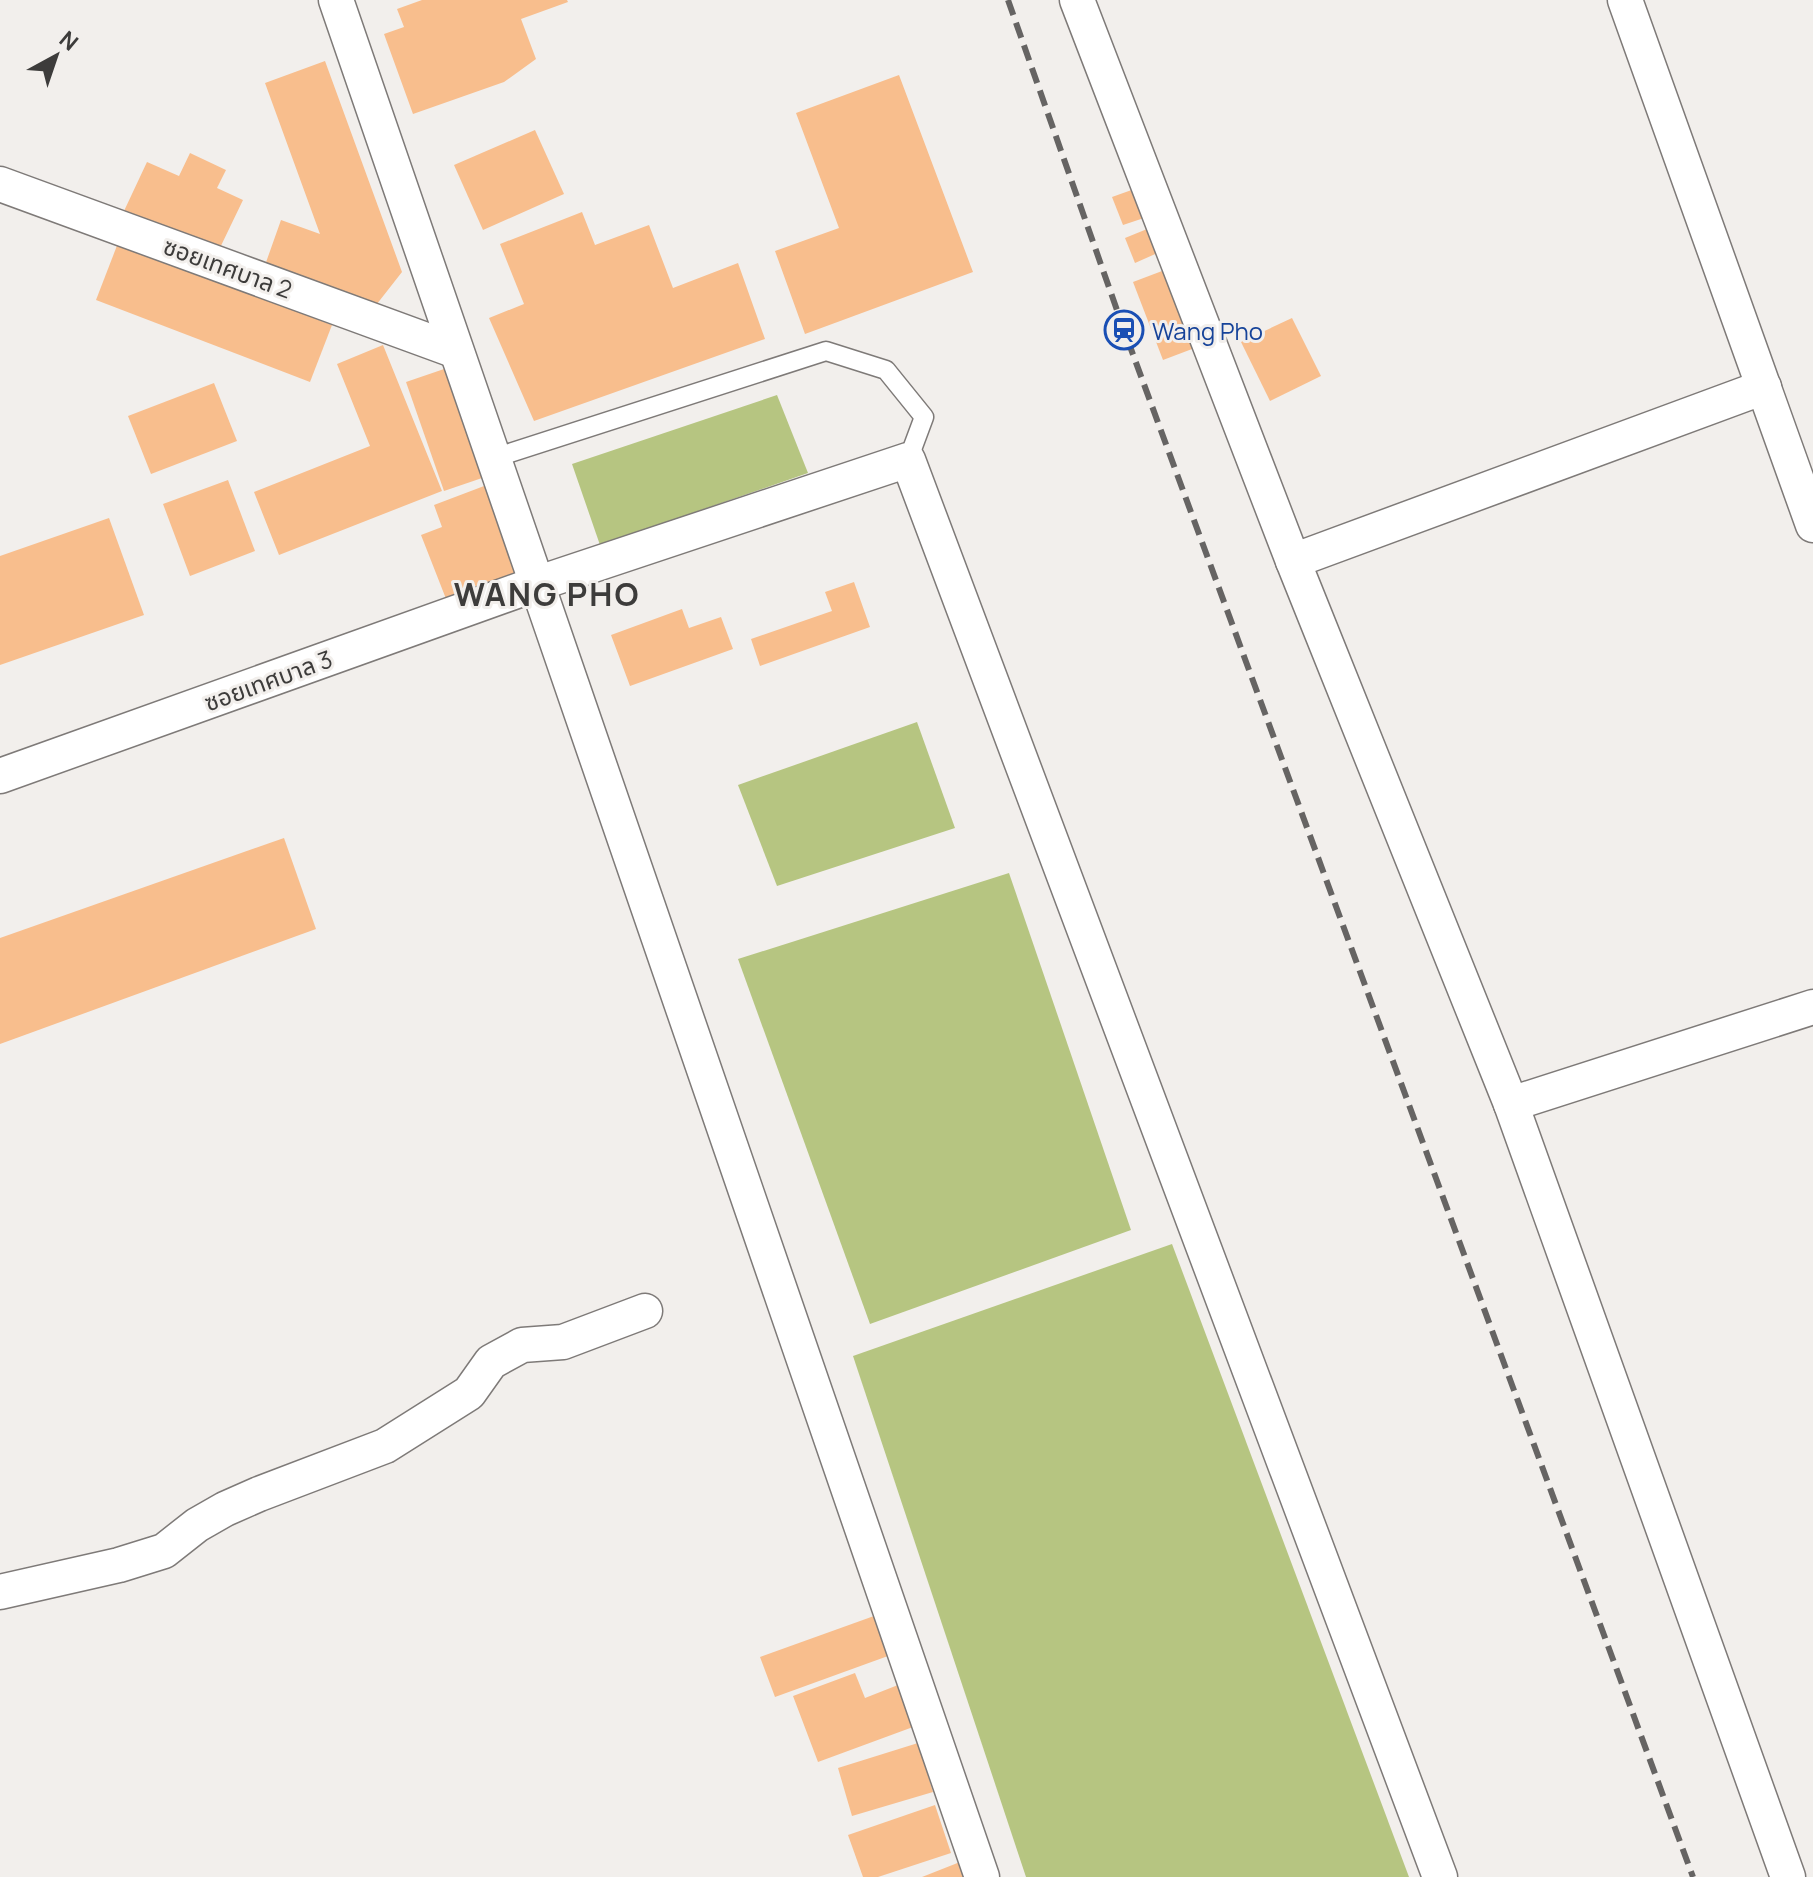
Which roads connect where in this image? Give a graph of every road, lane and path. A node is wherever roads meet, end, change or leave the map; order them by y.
1 (336, 0) edge
2 (1077, 0) edge
3 (1625, 0) edge
4 (0, 184) edge
5 (456, 351) junction
6 (1764, 387) junction
7 (494, 458) junction
8 (908, 460) junction
9 (1813, 525) edge
10 (1293, 561) junction
11 (536, 584) junction
12 (0, 776) edge
13 (1813, 1007) edge
14 (1511, 1104) junction
15 (645, 1311) dead end
16 (0, 1592) edge
17 (982, 1877) edge
18 (1440, 1877) edge
19 (1788, 1877) edge

1 - 5 street
2 - 10 street
3 - 6 street
4 - 5 street, ซอยเทศบาล 2
5 - 7 street
6 - 9 street
6 - 10 street
7 - 8 lane
7 - 11 street
8 - 11 street, ซอยเทศบาล 3
8 - 18 street
10 - 14 street
11 - 12 street, ซอยเทศบาล 3
11 - 17 street
13 - 14 street
14 - 19 street
15 - 16 street

